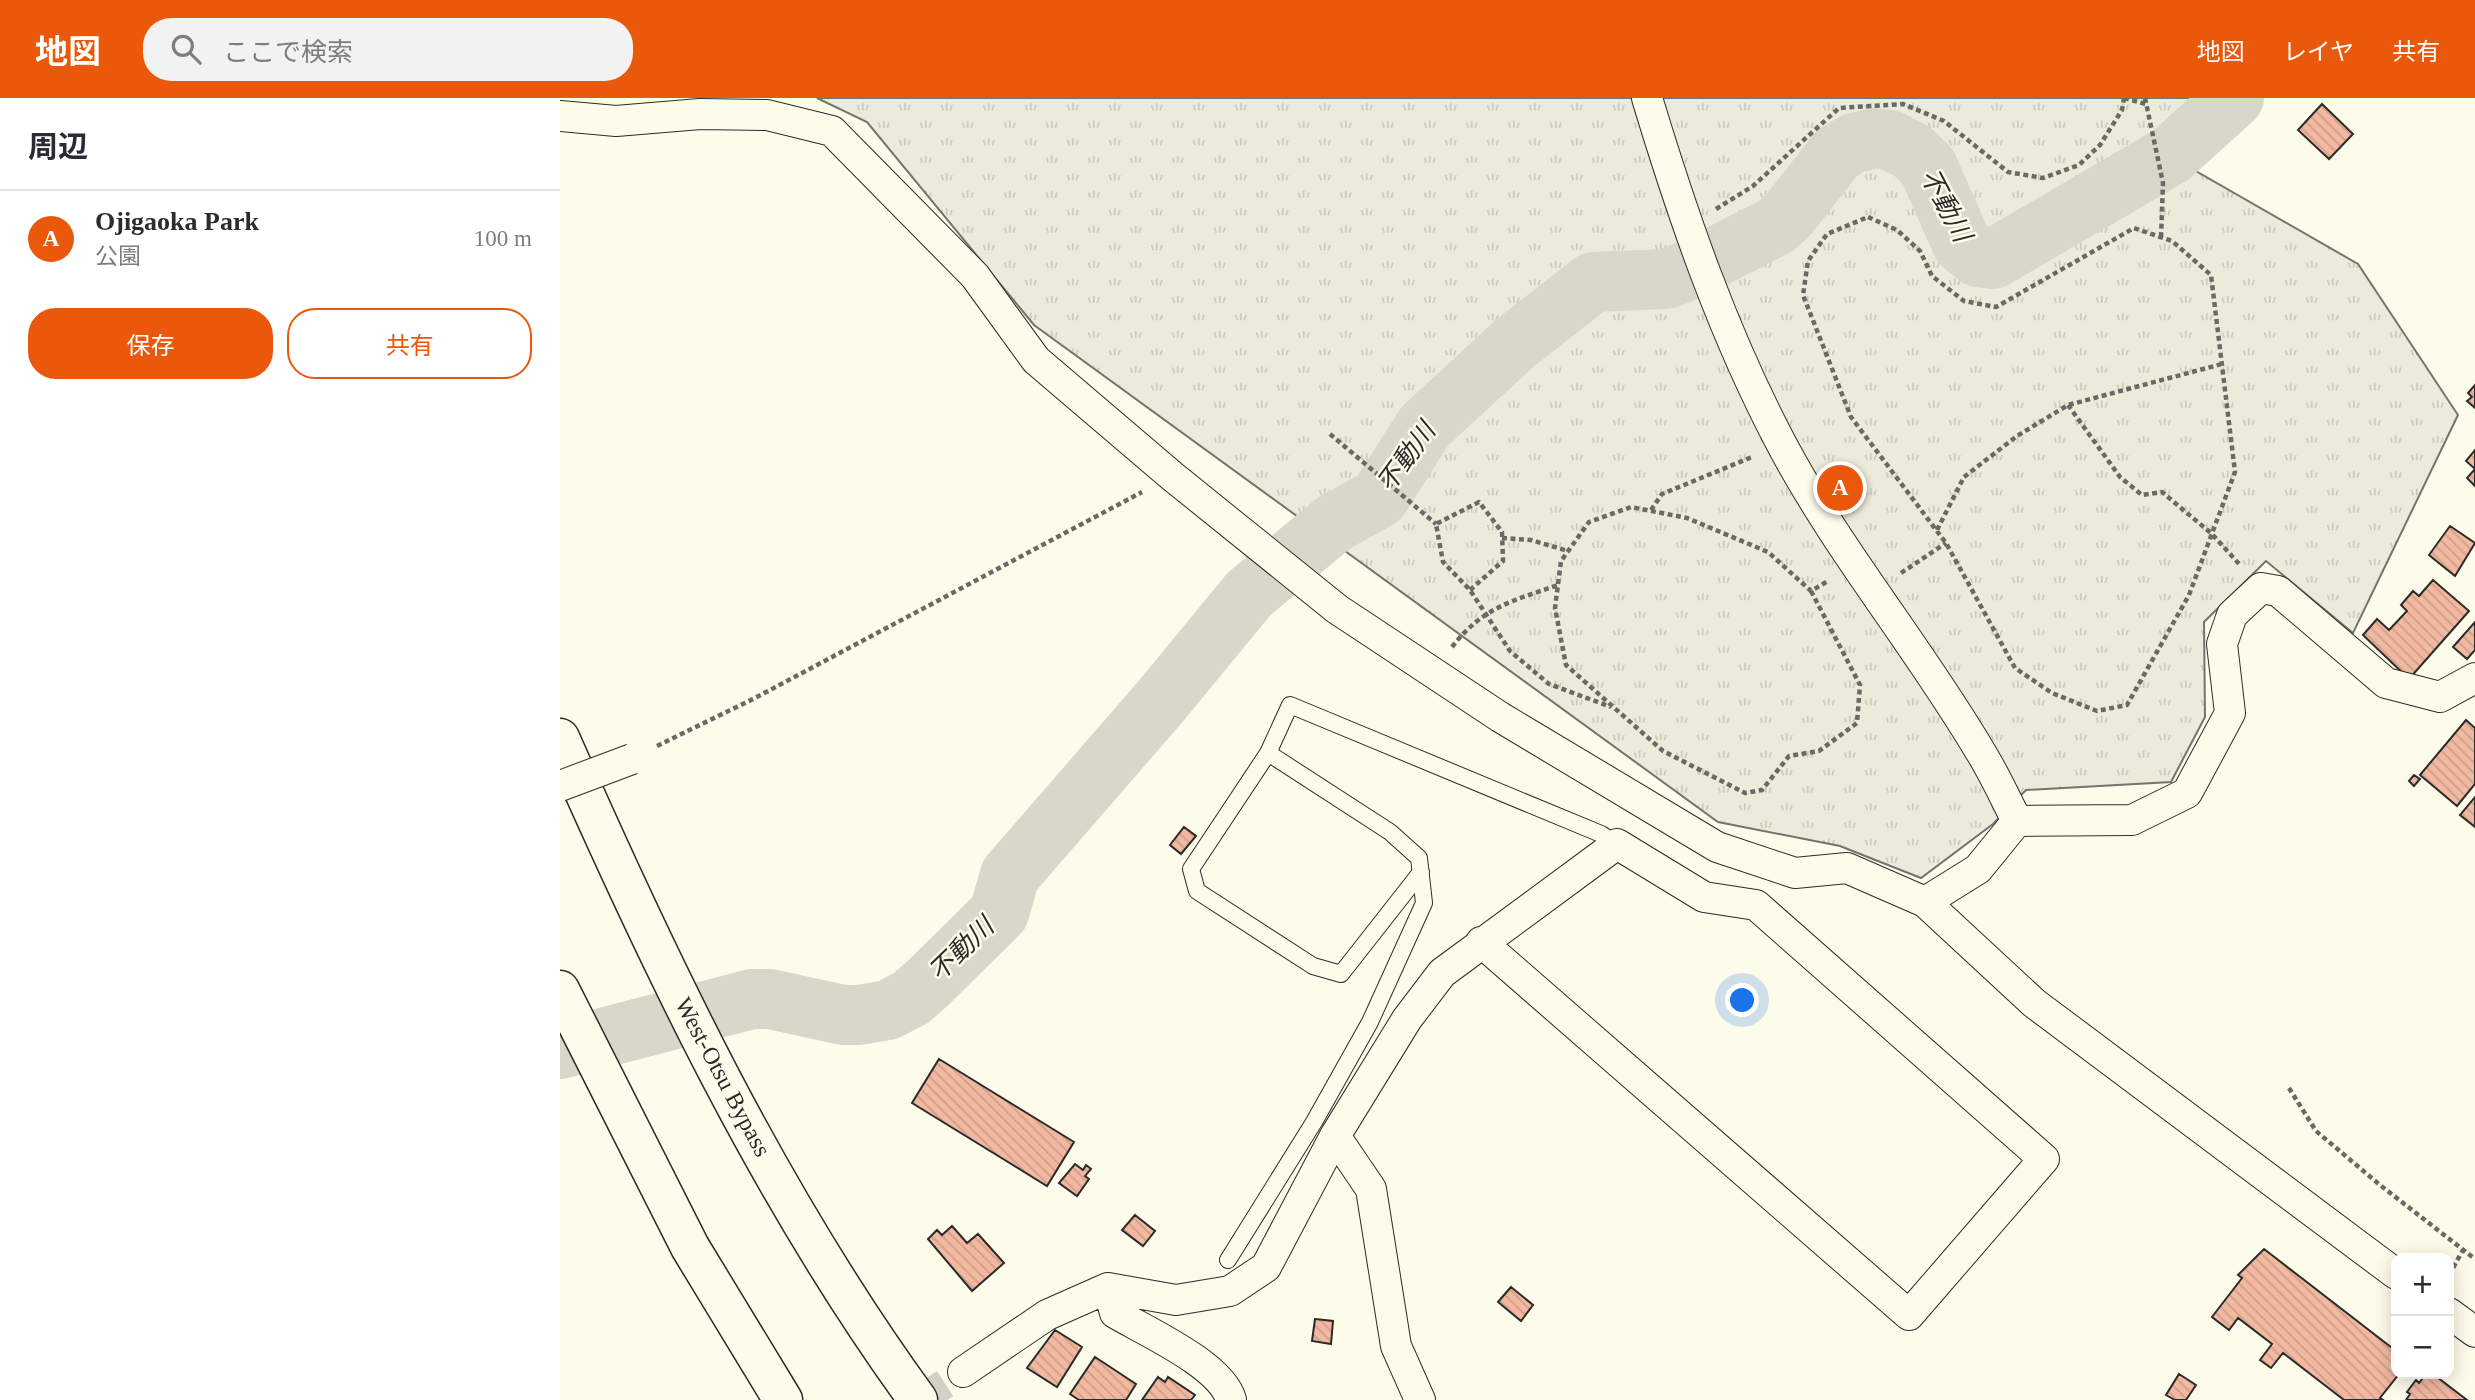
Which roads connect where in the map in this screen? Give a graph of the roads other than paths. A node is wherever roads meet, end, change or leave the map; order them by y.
1 (1647, 98) edge
2 (560, 116) edge
3 (2471, 686) edge
4 (560, 738) edge
5 (1268, 753) junction
6 (632, 759) road end
7 (560, 786) edge
8 (2017, 821) junction
9 (1617, 844) junction
10 (1421, 872) junction
11 (1795, 873) junction
12 (1925, 902) junction
13 (1772, 919) junction
14 (1481, 942) junction
15 (560, 991) edge
16 (1335, 1136) junction
17 (1228, 1259) dead end
18 (2391, 1270) edge
19 (1108, 1288) junction
20 (2453, 1316) edge
21 (2475, 1332) edge
22 (963, 1372) tunnel mouth
23 (783, 1400) edge
24 (918, 1400) edge
25 (1231, 1400) edge
26 (1420, 1400) edge

1 - 8 street
2 - 11 street
3 - 8 street
4 - 24 highway, West-Otsu Bypass
5 - 9 lane
5 - 10 lane
5 - 10 lane
6 - 7 street, bridge
8 - 12 street
9 - 13 street
9 - 14 street
10 - 17 lane
11 - 12 street
11 - 13 street
12 - 18 street
13 - 14 street
14 - 16 street
15 - 23 highway
16 - 19 street
16 - 26 street
19 - 22 street
19 - 25 street
20 - 21 street

